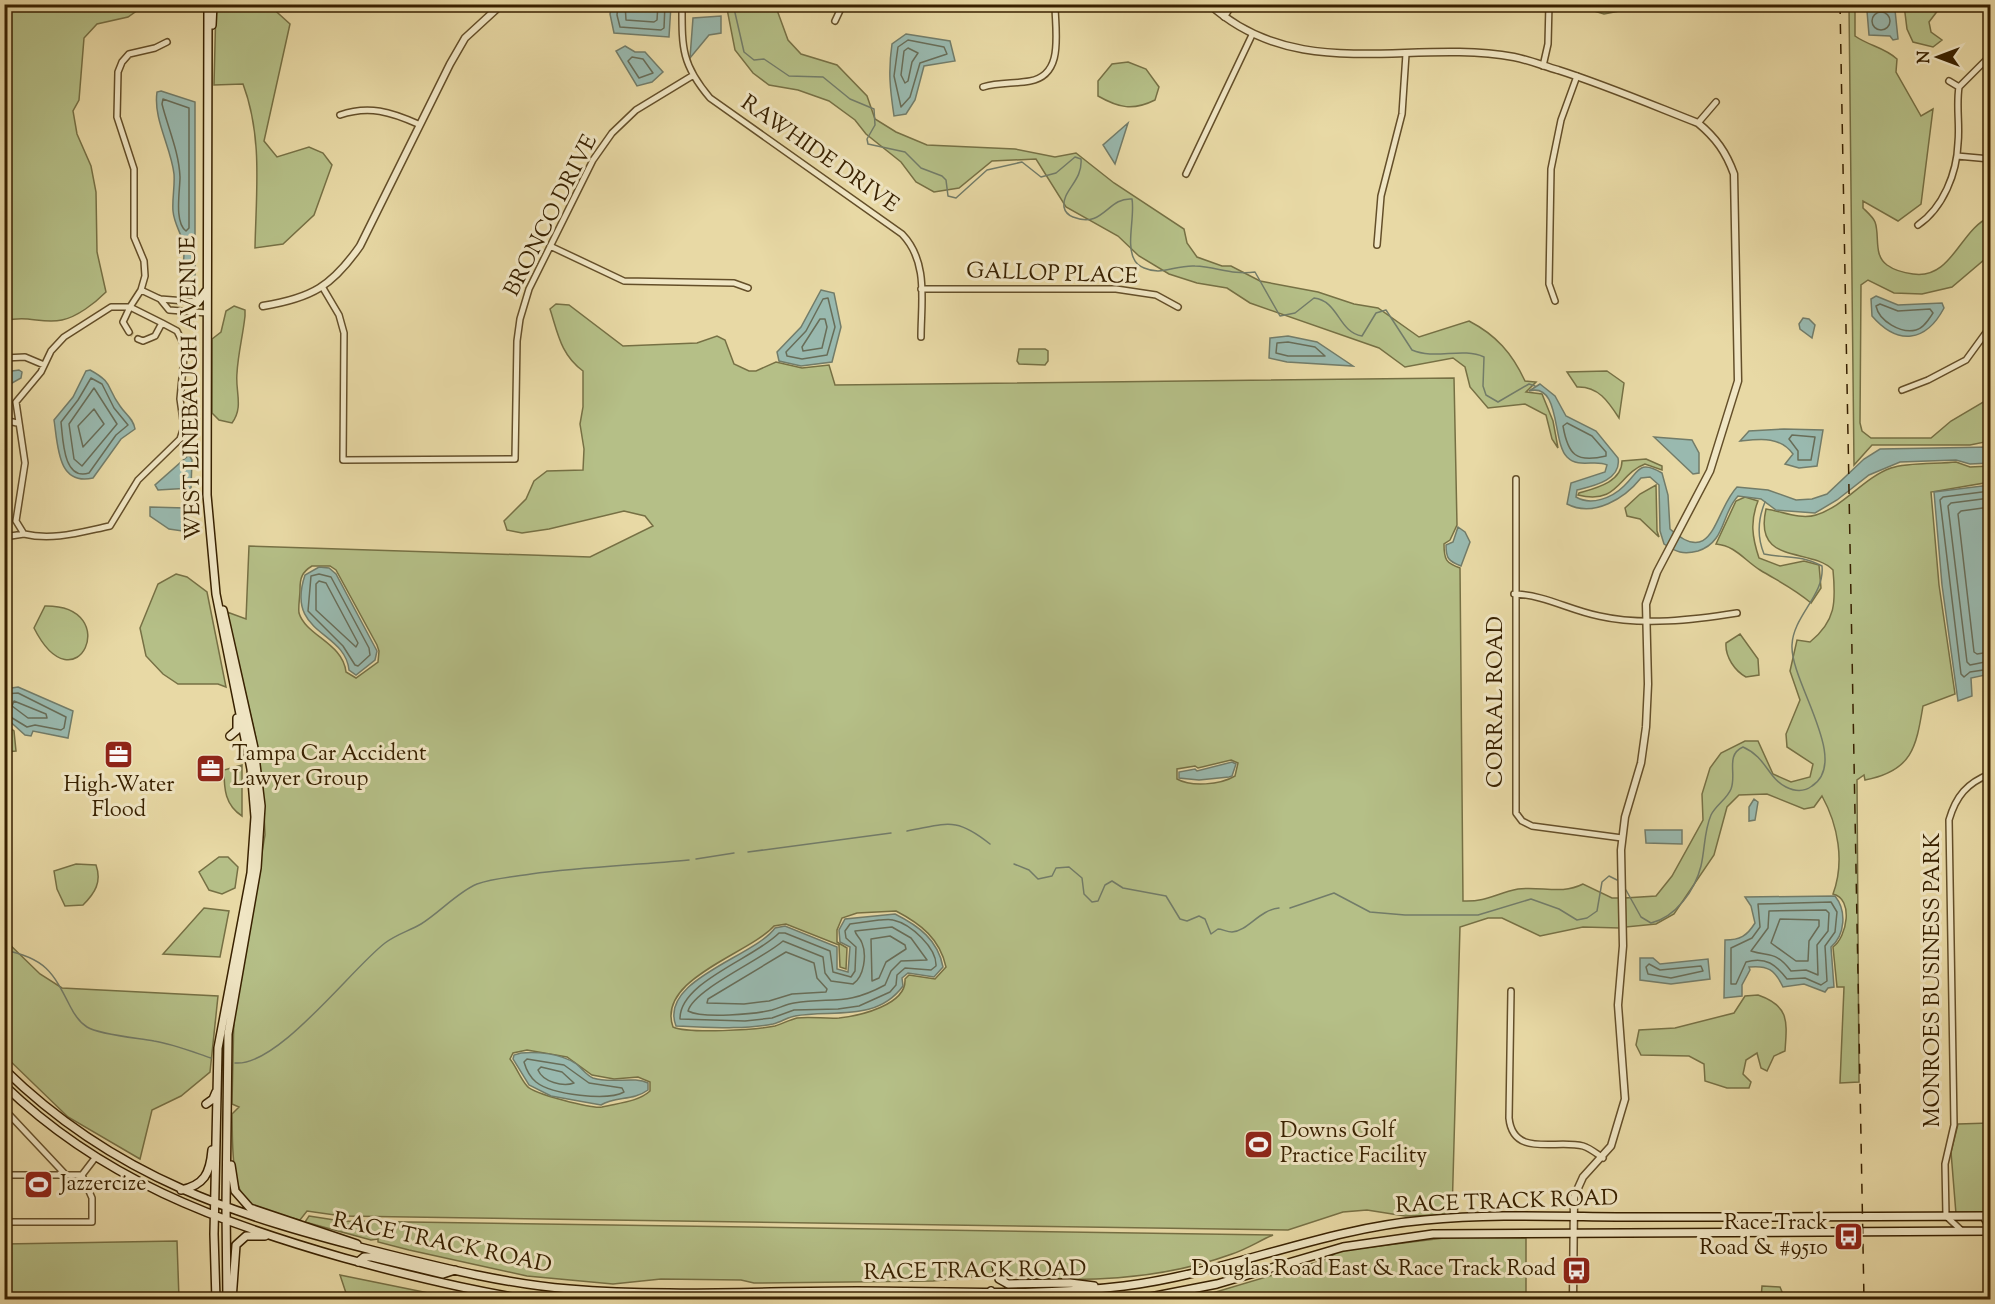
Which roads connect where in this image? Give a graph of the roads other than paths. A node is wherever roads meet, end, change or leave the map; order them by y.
1 (208, 4) edge
2 (213, 4) edge
3 (502, 4) edge
4 (682, 4) edge
5 (843, 4) edge
6 (1055, 4) edge
7 (1209, 4) edge
8 (1233, 4) edge
9 (1549, 4) edge
10 (1224, 17) junction
11 (835, 21) dead end
12 (1252, 36) junction
13 (167, 42) dead end
14 (1406, 54) junction
15 (1990, 56) edge
16 (1543, 66) junction
17 (692, 76) junction
18 (1577, 76) junction
19 (1949, 81) dead end
20 (209, 87) junction
21 (983, 87) dead end
22 (1959, 87) junction
23 (1716, 102) dead end
24 (340, 115) dead end
25 (1698, 123) junction
26 (418, 124) junction
27 (1957, 156) junction
28 (1990, 159) edge
29 (1186, 174) dead end
30 (1918, 225) dead end
31 (1377, 245) dead end
32 (550, 246) junction
33 (323, 288) junction
34 (748, 288) dead end
35 (207, 289) junction
36 (921, 289) junction
37 (141, 290) junction
38 (160, 299) junction
39 (1555, 301) dead end
40 (198, 302) joint
41 (263, 306) dead end
42 (1178, 307) dead end
43 (130, 308) junction
44 (207, 312) junction
45 (162, 323) junction
46 (1990, 327) edge
47 (129, 332) dead end
48 (921, 337) dead end
49 (138, 339) dead end
50 (4, 358) edge
51 (45, 365) junction
52 (1902, 390) dead end
53 (4, 420) edge
54 (17, 423) junction
55 (1516, 479) dead end
56 (24, 534) junction
57 (4, 537) edge
58 (216, 584) junction
59 (1514, 594) junction
60 (1737, 613) dead end
61 (1645, 620) junction
62 (231, 669) junction
63 (233, 680) junction
64 (230, 735) dead end
65 (248, 739) junction
66 (1990, 774) edge
67 (1622, 838) junction
68 (1511, 991) dead end
69 (219, 1041) junction
70 (4, 1069) edge
71 (4, 1085) edge
72 (217, 1090) junction
73 (206, 1104) dead end
74 (232, 1106) junction
75 (4, 1109) edge
76 (216, 1112) junction
77 (228, 1157) junction
78 (95, 1158) junction
79 (1603, 1158) junction
80 (4, 1174) edge
81 (65, 1174) junction
82 (82, 1175) junction
83 (181, 1190) junction
84 (216, 1205) junction
85 (226, 1207) junction
86 (215, 1216) junction
87 (1572, 1216) junction
88 (1946, 1216) junction
89 (1987, 1216) edge
90 (226, 1220) junction
91 (4, 1222) edge
92 (1990, 1227) edge
93 (1963, 1231) junction
94 (1990, 1231) edge
95 (1572, 1233) junction
96 (277, 1238) junction
97 (374, 1241) dead end
98 (361, 1248) junction
99 (384, 1253) junction
100 (358, 1262) junction
101 (996, 1265) dead end
102 (455, 1270) junction
103 (1103, 1288) junction
104 (991, 1291) junction
105 (216, 1299) edge
106 (229, 1299) edge
107 (531, 1299) edge
108 (908, 1299) edge
109 (1135, 1299) edge
110 (1573, 1299) edge

1 - 20 main road, WEST LINEBAUGH AVENUE
2 - 20 main road, WEST LINEBAUGH AVENUE
3 - 26 street
4 - 17 street, RAWHIDE DRIVE
5 - 11 street
6 - 21 street
7 - 10 street
8 - 10 street
9 - 16 street
10 - 12 street
12 - 14 street
12 - 29 street
13 - 37 street
14 - 16 street
14 - 31 street
15 - 22 street
16 - 18 street
17 - 32 street, BRONCO DRIVE
17 - 36 street, RAWHIDE DRIVE
18 - 25 street
18 - 39 street
19 - 22 street
20 - 35 main road, WEST LINEBAUGH AVENUE
22 - 27 street
23 - 25 street
24 - 26 street
25 - 61 street
26 - 33 street
27 - 28 street
27 - 30 street
32 - 33 street, BRONCO DRIVE
32 - 34 street
33 - 41 street
35 - 40 main road
35 - 44 main road, WEST LINEBAUGH AVENUE
36 - 42 street, GALLOP PLACE
36 - 48 street, RAWHIDE DRIVE
37 - 38 street
37 - 43 street
38 - 40 street
38 - 44 street
43 - 45 street
43 - 47 street
43 - 51 street
44 - 58 main road, WEST LINEBAUGH AVENUE
45 - 49 street
45 - 56 street
46 - 52 street
50 - 51 street
51 - 54 street
53 - 54 street
54 - 56 street
55 - 59 street, CORRAL ROAD
56 - 57 street
58 - 62 main road, WEST LINEBAUGH AVENUE
58 - 65 main road
59 - 61 street
59 - 67 street, CORRAL ROAD
60 - 61 street
61 - 67 street
62 - 63 main road, WEST LINEBAUGH AVENUE
62 - 65 main road
63 - 64 main road
63 - 65 main road, WEST LINEBAUGH AVENUE
65 - 69 main road, WEST LINEBAUGH AVENUE
65 - 74 main road
66 - 88 street, MONROES BUSINESS PARK
67 - 79 street
68 - 79 street
69 - 72 main road
69 - 74 main road
70 - 83 main road, RACE TRACK ROAD
71 - 78 main road, RACE TRACK ROAD
72 - 73 main road
72 - 76 main road
74 - 77 main road
75 - 81 street
76 - 83 main road
76 - 84 main road
77 - 85 main road
77 - 98 main road
78 - 82 street
78 - 86 main road, RACE TRACK ROAD
79 - 87 street
80 - 81 street
81 - 82 street
82 - 91 street
83 - 84 main road, RACE TRACK ROAD
84 - 85 main road, RACE TRACK ROAD
84 - 86 main road
85 - 90 main road
85 - 98 main road, RACE TRACK ROAD
86 - 90 main road, RACE TRACK ROAD
86 - 105 main road
87 - 88 main road, RACE TRACK ROAD
87 - 95 street
87 - 103 main road, RACE TRACK ROAD
88 - 89 main road, RACE TRACK ROAD
88 - 93 street
89 - 92 main road
90 - 96 main road, RACE TRACK ROAD
90 - 106 main road
93 - 94 main road, RACE TRACK ROAD
93 - 95 main road, RACE TRACK ROAD
95 - 109 main road, RACE TRACK ROAD
95 - 110 street
96 - 100 main road, RACE TRACK ROAD
96 - 106 main road
97 - 99 main road
98 - 99 main road, RACE TRACK ROAD
99 - 102 main road, RACE TRACK ROAD
100 - 102 main road
100 - 107 main road, RACE TRACK ROAD
101 - 103 main road
102 - 104 main road, RACE TRACK ROAD
103 - 104 main road, RACE TRACK ROAD
104 - 108 main road

